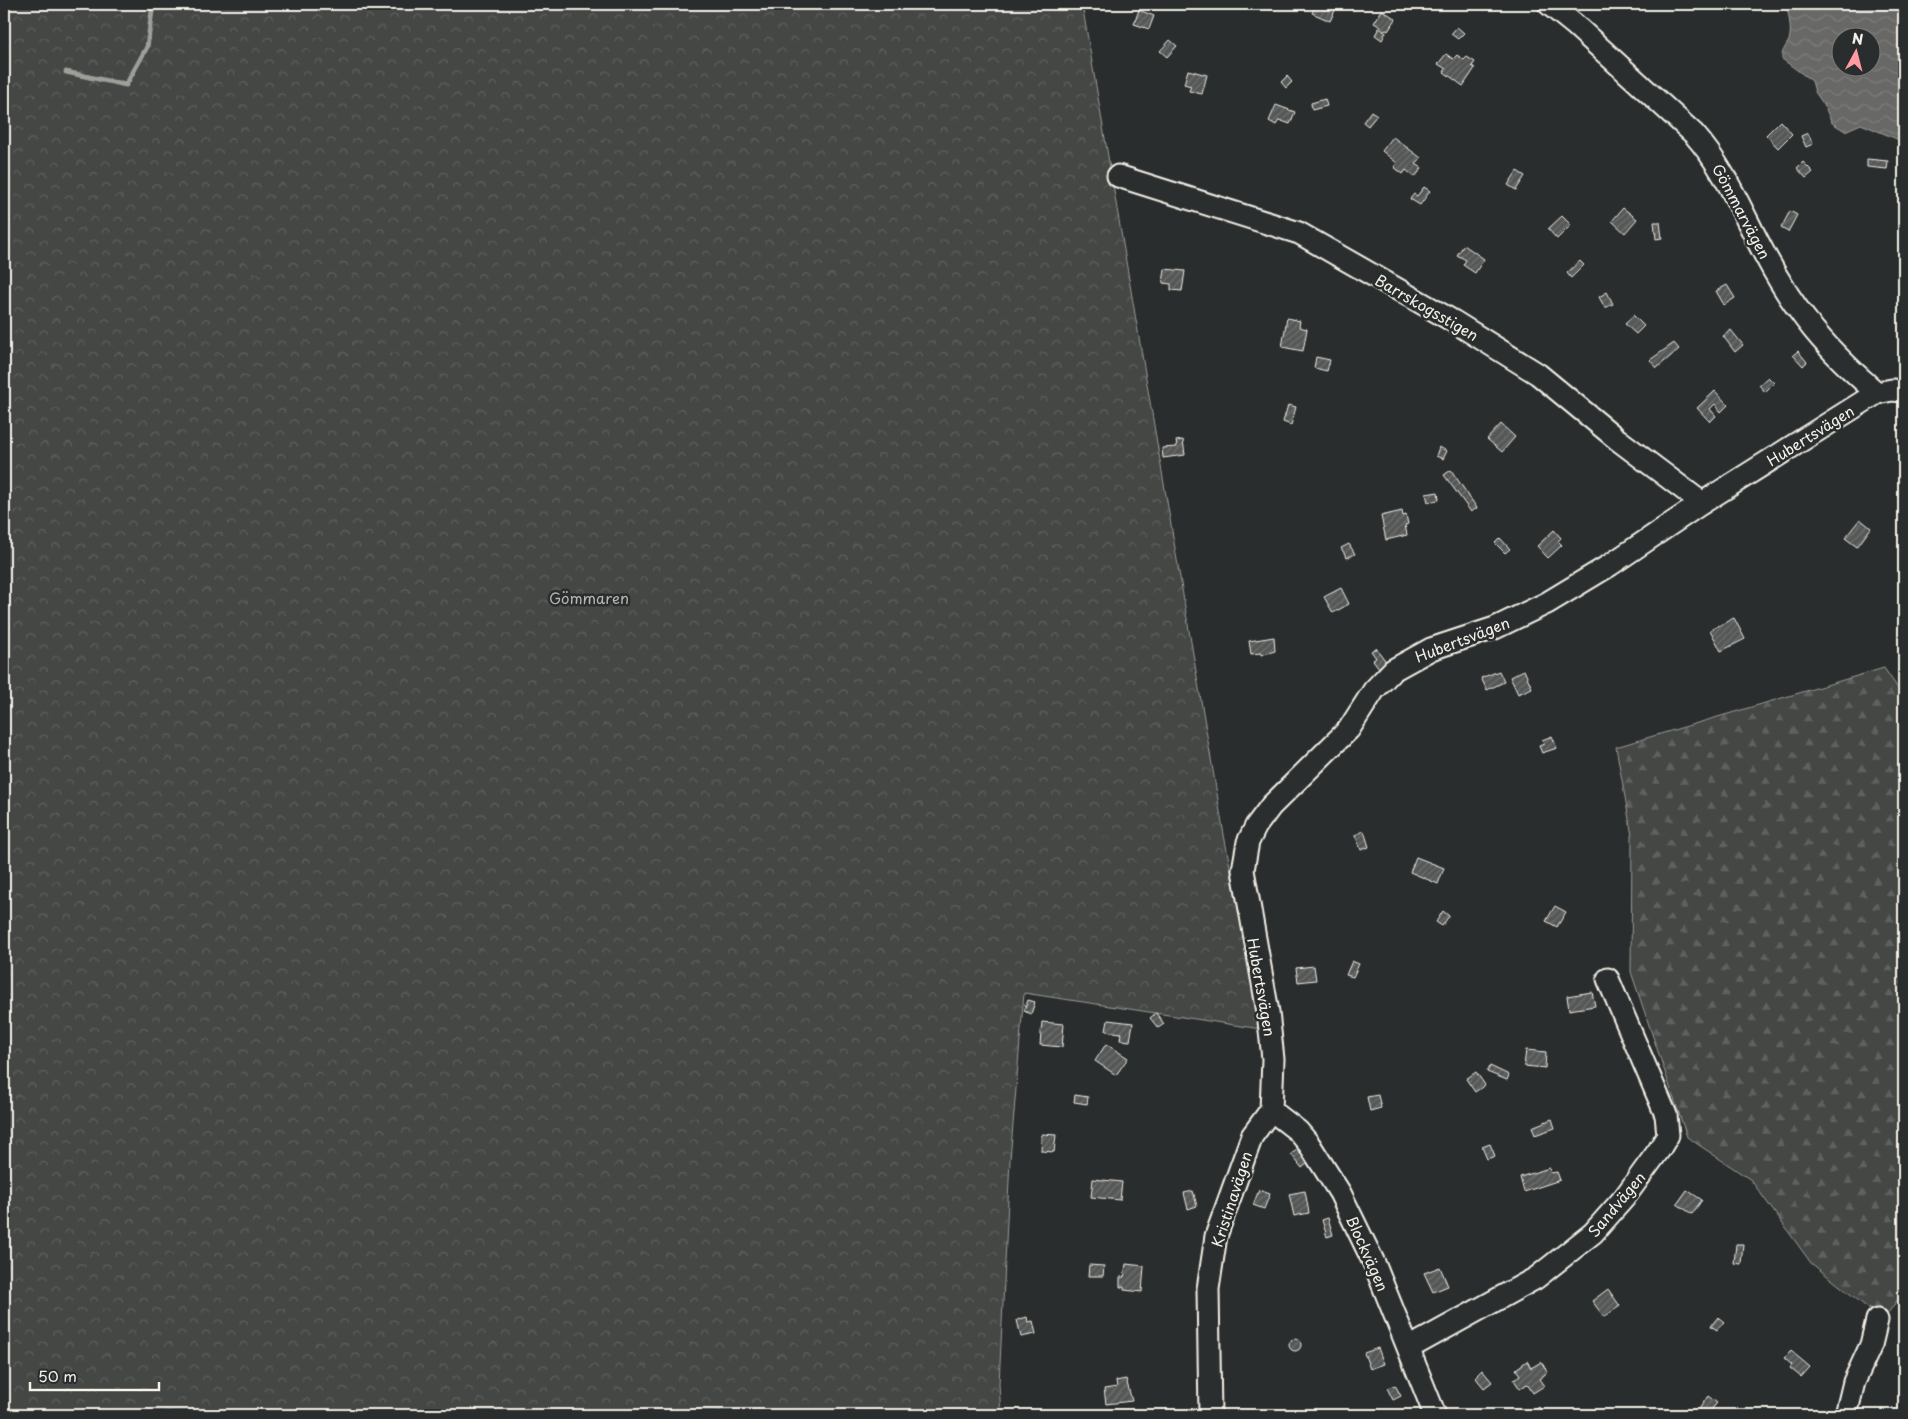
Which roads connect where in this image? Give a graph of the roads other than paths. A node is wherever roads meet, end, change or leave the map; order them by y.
1 (1548, 4) edge
2 (1118, 176) dead end
3 (1904, 391) edge
4 (1877, 393) junction
5 (1702, 503) junction
6 (1608, 979) dead end
7 (1270, 1110) junction
8 (1876, 1320) dead end
9 (1409, 1348) junction
10 (1210, 1415) edge
11 (1435, 1415) edge
12 (1846, 1415) edge

1 - 4 street, Gömmarvägen
2 - 5 street, Barrskogsstigen
3 - 4 street
4 - 5 street, Hubertsvägen
5 - 7 street, Hubertsvägen
6 - 9 street, Sandvägen
7 - 9 street, Blockvägen
7 - 10 street, Kristinavägen
8 - 12 street
9 - 11 street, Blockvägen

